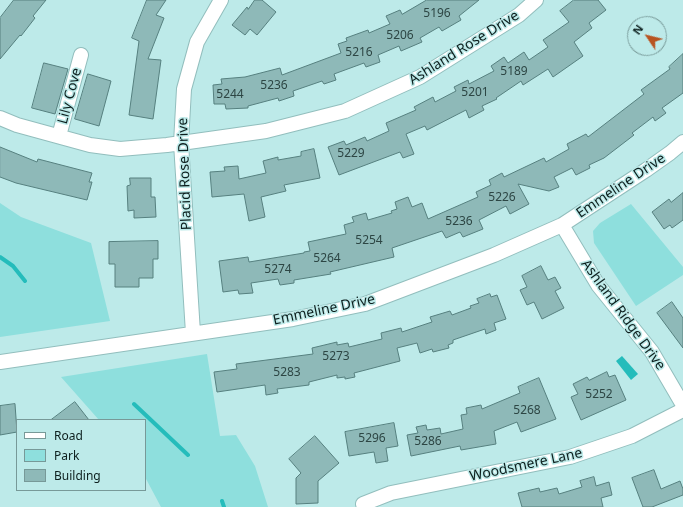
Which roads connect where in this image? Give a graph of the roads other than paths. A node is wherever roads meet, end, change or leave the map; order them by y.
1 (221, 0) edge
2 (536, 0) edge
3 (81, 55) dead end
4 (0, 118) edge
5 (59, 136) junction
6 (683, 142) edge
7 (181, 143) junction
8 (562, 225) junction
9 (193, 333) junction
10 (0, 362) edge
11 (683, 405) edge
12 (683, 410) edge
13 (364, 505) edge

1 - 7 street, Placid Rose Drive
2 - 7 street, Ashland Rose Drive
3 - 5 street, Lily Cove
4 - 5 street, Ashland Rose Drive
5 - 7 street, Ashland Rose Drive
6 - 8 street, Emmeline Drive
7 - 9 street, Placid Rose Drive
8 - 9 street, Emmeline Drive
8 - 11 street, Ashland Ridge Drive
9 - 10 street, Emmeline Drive
12 - 13 street, Woodsmere Lane

